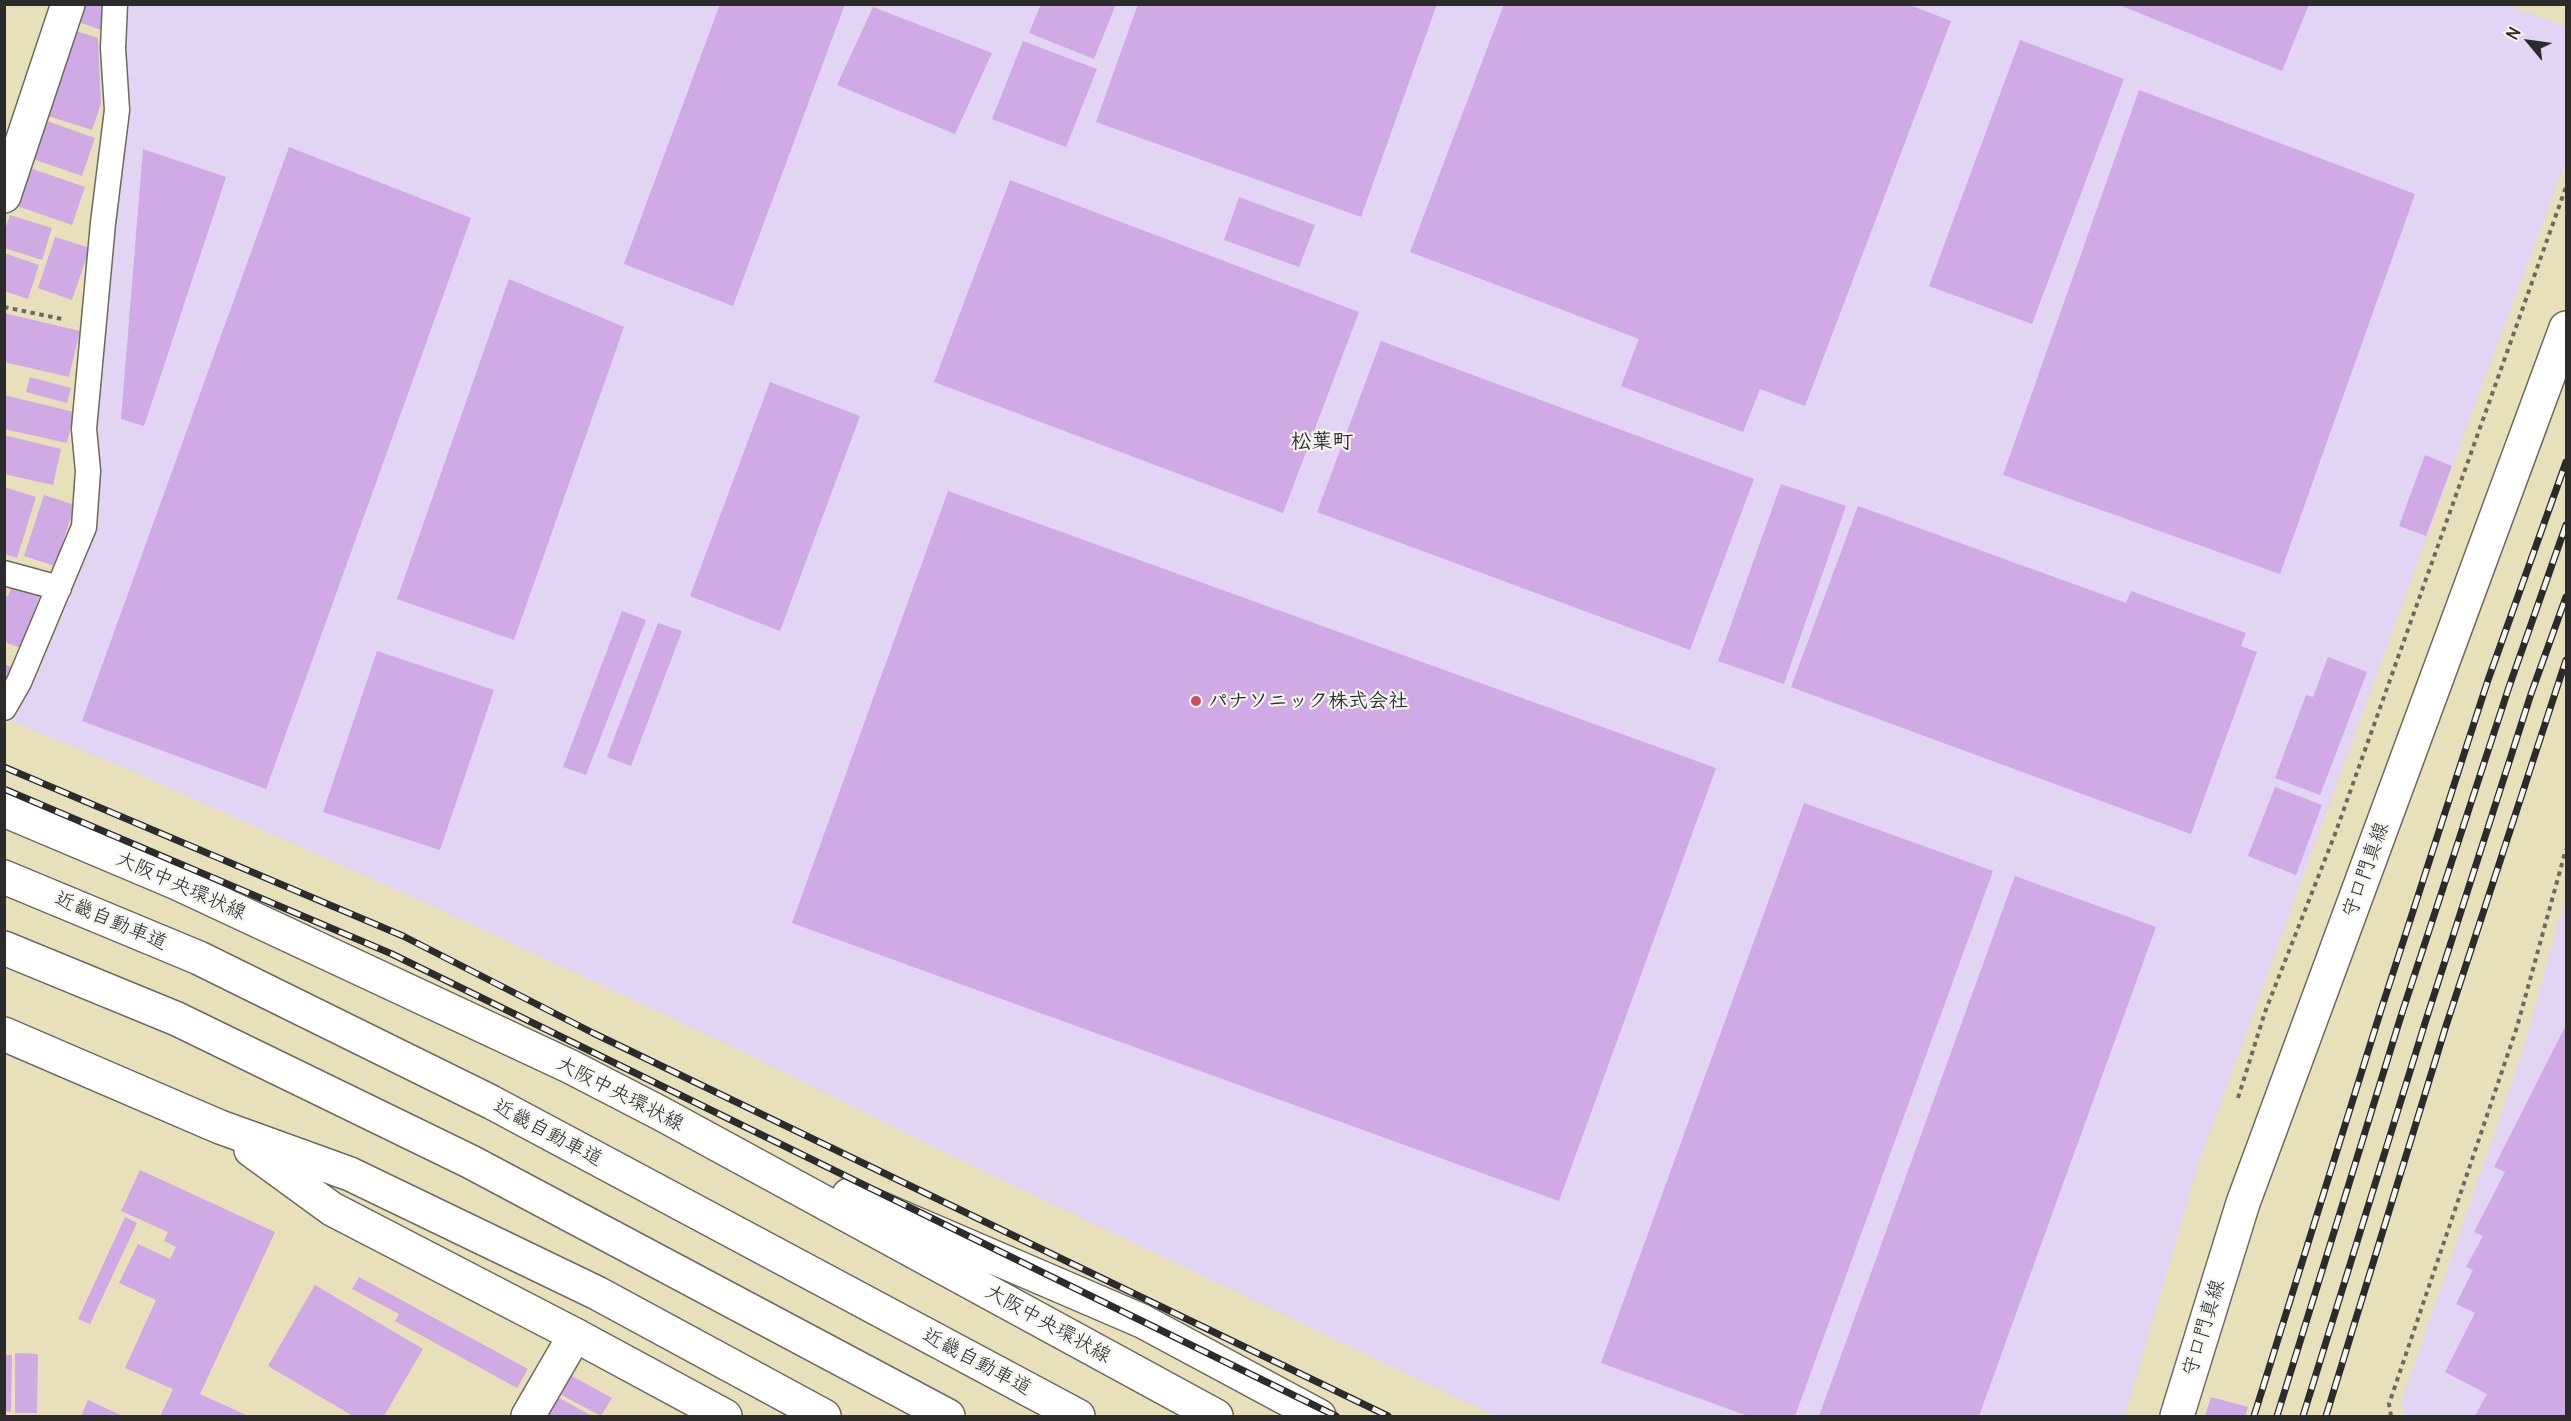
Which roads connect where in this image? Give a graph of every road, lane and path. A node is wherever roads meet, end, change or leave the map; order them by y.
1 (68, 4) edge
2 (115, 4) edge
3 (2566, 187) edge
4 (4, 195) edge
5 (4, 307) edge
6 (93, 326) junction
7 (2566, 327) edge
8 (4, 573) edge
9 (60, 588) junction
10 (4, 708) edge
11 (4, 810) edge
12 (2566, 849) edge
13 (4, 877) edge
14 (4, 948) edge
15 (4, 1034) edge
16 (2237, 1102) dead end
17 (660, 1113) junction
18 (220, 1127) junction
19 (575, 1335) junction
20 (707, 1412) edge
21 (528, 1416) edge
22 (824, 1416) edge
23 (948, 1416) edge
24 (1078, 1416) edge
25 (1216, 1416) edge
26 (1319, 1416) edge
27 (2177, 1416) edge
28 (2391, 1416) edge

1 - 4 main road
2 - 6 lane
3 - 16 path
5 - 6 path
6 - 9 lane
7 - 27 main road, 守口門真線
8 - 9 lane
9 - 10 lane
11 - 17 main road, 大阪中央環状線
12 - 28 path
13 - 24 main road, 近畿自動車道
14 - 23 main road
15 - 18 main road
17 - 25 main road, 大阪中央環状線
17 - 26 main road
18 - 19 main road
18 - 22 main road
19 - 20 main road
19 - 21 main road

